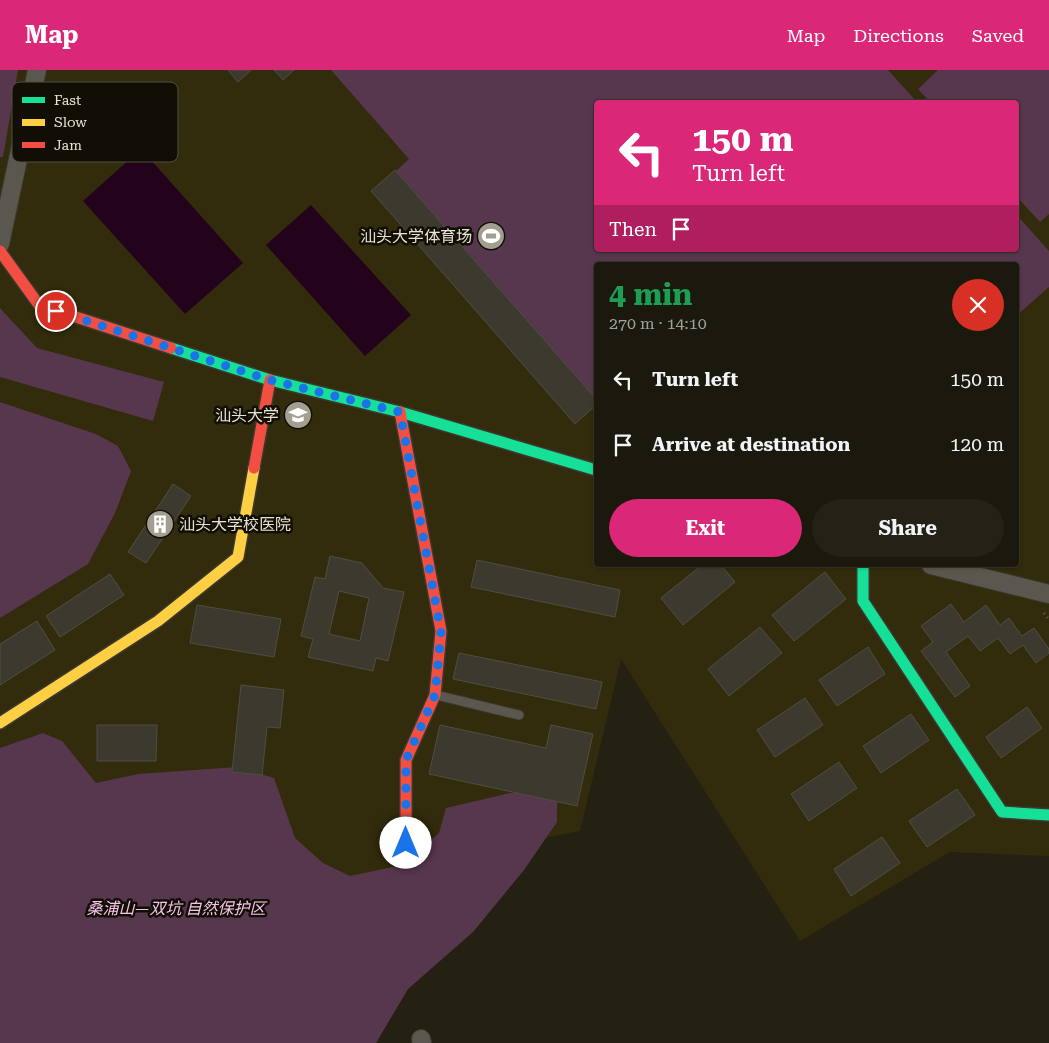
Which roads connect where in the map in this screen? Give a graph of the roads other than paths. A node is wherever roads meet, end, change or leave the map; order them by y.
1 (18, 162) edge
2 (0, 244) edge
3 (0, 251) edge
4 (270, 380) junction
5 (400, 412) junction
6 (594, 469) edge
7 (864, 567) edge
8 (938, 567) edge
9 (1049, 594) edge
10 (435, 695) junction
11 (519, 715) dead end
12 (0, 724) edge
13 (1049, 815) edge
14 (406, 843) dead end

1 - 2 street
3 - 4 street
4 - 5 street
4 - 12 street
5 - 6 street
5 - 10 street
7 - 13 street
8 - 9 street
10 - 11 lane
10 - 14 street

